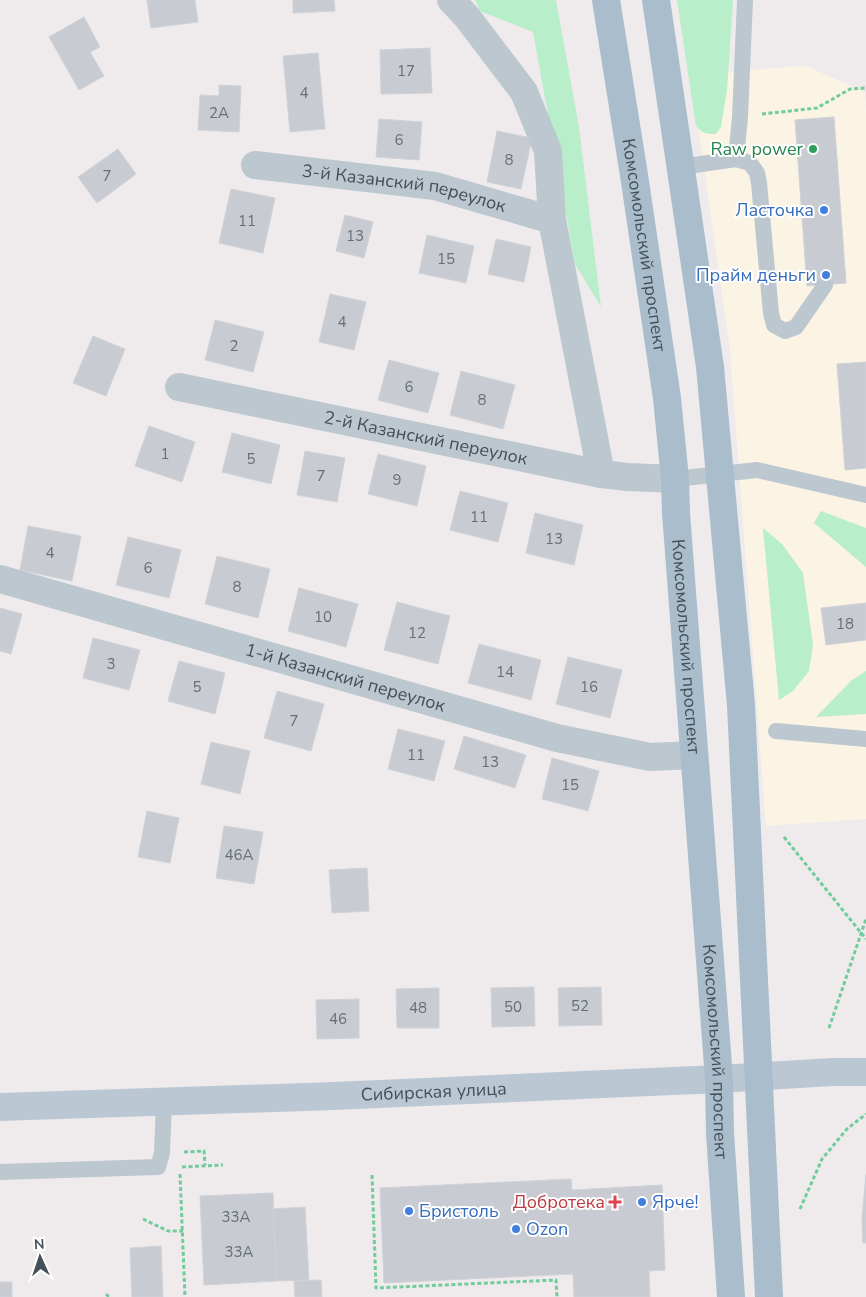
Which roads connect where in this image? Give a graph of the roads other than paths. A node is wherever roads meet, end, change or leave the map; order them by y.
1 (451, 0) edge
2 (606, 0) edge
3 (656, 0) edge
4 (745, 0) edge
5 (736, 158) junction
6 (255, 166) dead end
7 (681, 167) junction
8 (552, 220) junction
9 (825, 285) dead end
10 (178, 386) dead end
11 (601, 474) junction
12 (720, 474) junction
13 (675, 479) junction
14 (866, 495) edge
15 (0, 579) edge
16 (776, 731) dead end
17 (866, 739) edge
18 (694, 755) junction
19 (866, 1072) edge
20 (759, 1077) junction
21 (719, 1079) junction
22 (164, 1102) junction
23 (0, 1107) edge
24 (0, 1172) edge
25 (731, 1297) edge
26 (769, 1297) edge

1 - 8 street
2 - 13 main road, Комсомольский проспект
3 - 7 main road
4 - 5 lane
5 - 7 lane
5 - 9 lane
6 - 8 street, 3-й Казанский переулок
7 - 12 main road
8 - 11 street
10 - 11 street, 2-й Казанский переулок
11 - 13 street, 2-й Казанский переулок
12 - 13 lane
12 - 14 lane
12 - 20 main road
13 - 18 main road, Комсомольский проспект
15 - 18 street, 1-й Казанский переулок
16 - 17 lane
18 - 21 main road, Комсомольский проспект
19 - 20 main road, Сибирская улица
20 - 21 main road, Сибирская улица
20 - 26 main road
21 - 22 main road, Сибирская улица
21 - 25 main road, Комсомольский проспект
22 - 23 main road, Сибирская улица
22 - 24 lane

